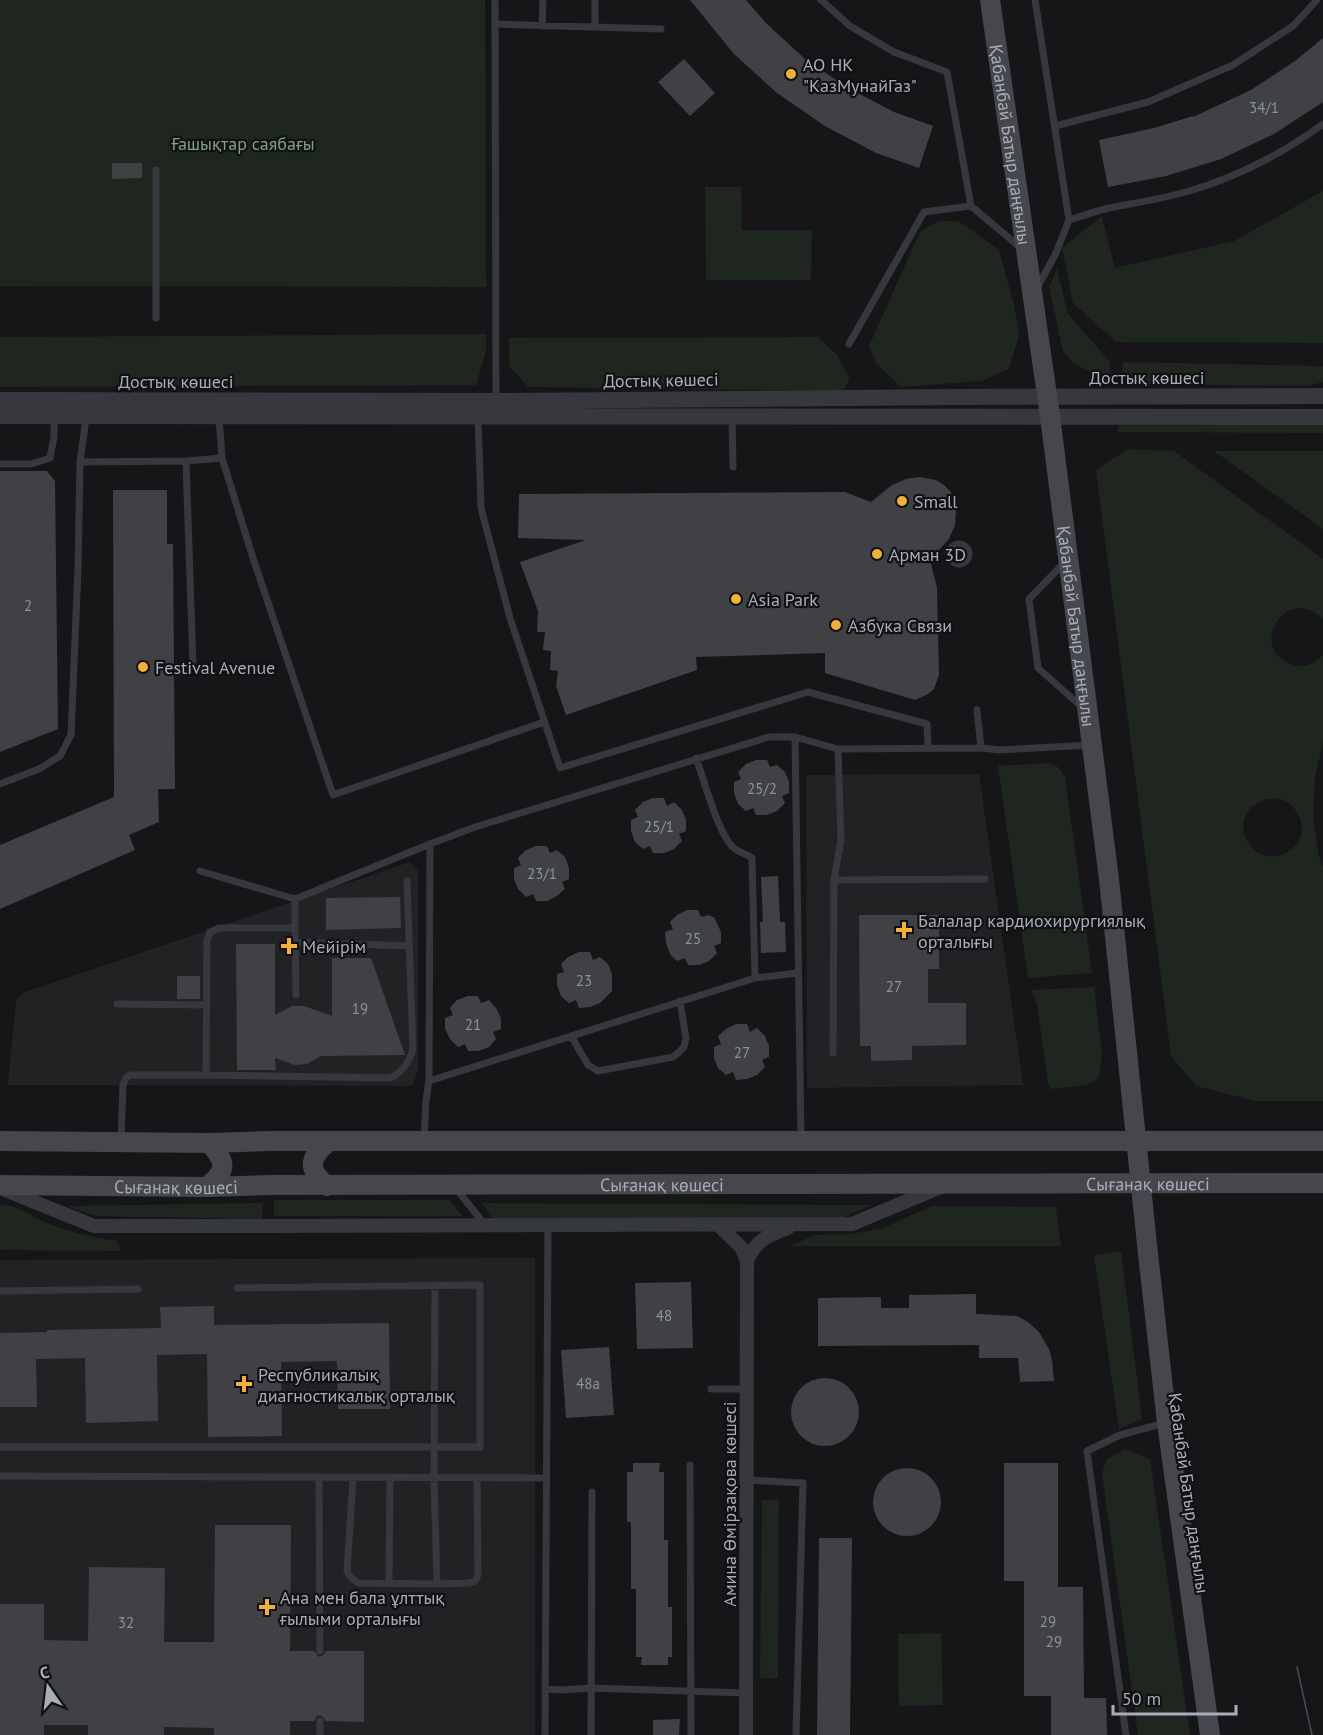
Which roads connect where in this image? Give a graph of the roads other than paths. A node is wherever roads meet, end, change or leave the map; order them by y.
1 (495, 0) edge
2 (543, 0) edge
3 (595, 0) edge
4 (821, 0) edge
5 (990, 0) edge
6 (1035, 0) edge
7 (1317, 0) edge
8 (495, 24) junction
9 (542, 26) junction
10 (595, 27) junction
11 (661, 29) dead end
12 (1323, 124) edge
13 (1055, 126) junction
14 (156, 170) dead end
15 (970, 206) junction
16 (1069, 220) junction
17 (1025, 251) junction
18 (1032, 298) junction
19 (156, 318) dead end
20 (849, 344) dead end
21 (1047, 396) junction
22 (1323, 396) edge
23 (0, 400) edge
24 (496, 401) junction
25 (86, 408) junction
26 (0, 416) edge
27 (54, 416) junction
28 (219, 416) junction
29 (1050, 416) junction
30 (478, 417) junction
31 (732, 417) junction
32 (1323, 417) edge
33 (222, 458) junction
34 (186, 461) junction
35 (80, 462) junction
36 (0, 464) edge
37 (733, 467) dead end
38 (1068, 559) junction
39 (193, 667) dead end
40 (977, 710) dead end
41 (1087, 711) junction
42 (544, 722) junction
43 (795, 737) junction
44 (1091, 745) junction
45 (928, 748) junction
46 (981, 748) junction
47 (838, 749) junction
48 (696, 758) junction
49 (0, 784) edge
50 (430, 844) junction
51 (200, 871) dead end
52 (985, 879) dead end
53 (834, 880) junction
54 (407, 881) dead end
55 (295, 899) junction
56 (295, 928) junction
57 (295, 942) junction
58 (409, 946) junction
59 (798, 974) junction
60 (755, 978) junction
61 (296, 995) dead end
62 (680, 1001) junction
63 (117, 1004) dead end
64 (205, 1005) junction
65 (571, 1036) junction
66 (833, 1053) dead end
67 (206, 1076) junction
68 (429, 1081) junction
69 (121, 1141) junction
70 (424, 1141) junction
71 (802, 1141) junction
72 (1136, 1141) junction
73 (1323, 1141) edge
74 (0, 1142) edge
75 (328, 1142) junction
76 (210, 1143) junction
77 (1140, 1183) junction
78 (1323, 1183) edge
79 (950, 1184) junction
80 (453, 1185) junction
81 (327, 1186) junction
82 (0, 1187) edge
83 (207, 1187) junction
84 (485, 1225) junction
85 (548, 1225) junction
86 (718, 1225) junction
87 (796, 1225) junction
88 (1148, 1254) junction
89 (747, 1267) junction
90 (435, 1285) junction
91 (237, 1288) dead end
92 (138, 1289) dead end
93 (0, 1291) edge
94 (711, 1389) dead end
95 (747, 1389) junction
96 (1167, 1423) junction
97 (0, 1447) edge
98 (434, 1448) junction
99 (690, 1465) dead end
100 (0, 1476) edge
101 (319, 1478) junction
102 (353, 1478) junction
103 (390, 1478) junction
104 (434, 1478) junction
105 (477, 1478) junction
106 (546, 1478) junction
107 (747, 1480) junction
108 (592, 1492) dead end
109 (389, 1583) junction
110 (437, 1584) junction
111 (320, 1651) dead end
112 (590, 1688) junction
113 (545, 1689) junction
114 (691, 1690) junction
115 (746, 1693) junction
116 (320, 1721) dead end
117 (320, 1735) edge
118 (545, 1735) edge
119 (591, 1735) edge
120 (691, 1735) edge
121 (746, 1735) edge
122 (796, 1735) edge
123 (1126, 1735) edge
124 (1210, 1735) edge
125 (1221, 1735) edge

1 - 8 lane
2 - 9 lane
3 - 10 lane
4 - 15 lane
5 - 17 main road, Қабанбай Батыр даңғылы
6 - 13 lane
7 - 13 lane
8 - 9 lane
8 - 24 lane
9 - 10 lane
10 - 11 lane
12 - 16 lane
13 - 16 lane
14 - 19 lane
15 - 17 lane
15 - 20 lane
16 - 18 lane
17 - 18 main road, Қабанбай Батыр даңғылы
18 - 21 main road, Қабанбай Батыр даңғылы
21 - 22 street, Достық көшесі
21 - 24 street, Достық көшесі
21 - 29 main road, Қабанбай Батыр даңғылы
23 - 25 street, Достық көшесі
24 - 25 street, Достық көшесі
25 - 27 street, Достық көшесі
25 - 28 street, Достық көшесі
25 - 35 lane
26 - 27 street, Достық көшесі
27 - 36 lane
28 - 30 street, Достық көшесі
28 - 33 lane
29 - 31 street, Достық көшесі
29 - 32 street, Достық көшесі
29 - 38 main road, Қабанбай Батыр даңғылы
30 - 31 street, Достық көшесі
30 - 42 lane
31 - 37 lane
33 - 34 lane
33 - 42 lane
34 - 35 lane
34 - 39 lane
35 - 49 lane
38 - 41 main road, Қабанбай Батыр даңғылы
38 - 41 lane
40 - 46 lane
41 - 44 main road, Қабанбай Батыр даңғылы
42 - 45 lane
43 - 47 lane
43 - 48 lane
43 - 59 lane
44 - 46 lane
44 - 72 main road, Қабанбай Батыр даңғылы
45 - 46 lane
45 - 47 lane
47 - 53 lane
48 - 50 lane
48 - 60 lane
50 - 55 lane
50 - 68 lane
51 - 55 lane
52 - 53 lane
53 - 66 lane
54 - 58 lane
55 - 56 lane
56 - 57 lane
56 - 64 lane
57 - 58 lane
57 - 61 lane
58 - 67 lane
59 - 60 lane
59 - 71 lane
60 - 62 lane
62 - 65 lane
62 - 65 lane
63 - 64 lane
64 - 67 lane
65 - 68 lane
67 - 69 lane
68 - 70 lane
69 - 74 main road
69 - 76 main road
70 - 71 main road
70 - 75 main road
71 - 72 main road
72 - 73 main road
72 - 77 main road, Қабанбай Батыр даңғылы
75 - 76 main road
75 - 81 main road
76 - 83 main road
77 - 78 main road, Сығанақ көшесі
77 - 79 main road, Сығанақ көшесі
77 - 88 main road, Қабанбай Батыр даңғылы
79 - 80 main road, Сығанақ көшесі
79 - 87 street
80 - 81 main road, Сығанақ көшесі
80 - 84 lane
81 - 83 main road, Сығанақ көшесі
82 - 83 main road, Сығанақ көшесі
82 - 84 street
84 - 85 street
85 - 86 street
85 - 106 lane
86 - 87 street
86 - 89 street
87 - 89 street
88 - 96 main road, Қабанбай Батыр даңғылы
88 - 125 main road, Қабанбай Батыр даңғылы
89 - 95 street, Амина Өмірзақова көшесі
90 - 91 lane
90 - 98 lane
90 - 98 lane
92 - 93 lane
94 - 95 lane
95 - 107 street, Амина Өмірзақова көшесі
96 - 123 lane
96 - 124 main road, Қабанбай Батыр даңғылы
97 - 98 lane
98 - 104 lane
99 - 114 lane
100 - 101 lane
101 - 102 lane
101 - 111 lane
102 - 103 lane
102 - 109 lane
103 - 104 lane
103 - 109 lane
104 - 105 lane
104 - 110 lane
105 - 106 lane
105 - 110 lane
106 - 113 lane
107 - 115 street, Амина Өмірзақова көшесі
107 - 122 lane
108 - 112 lane
109 - 110 lane
112 - 113 lane
112 - 114 lane
112 - 119 lane
113 - 118 lane
114 - 115 lane
114 - 120 lane
115 - 121 street, Амина Өмірзақова көшесі
116 - 117 lane

